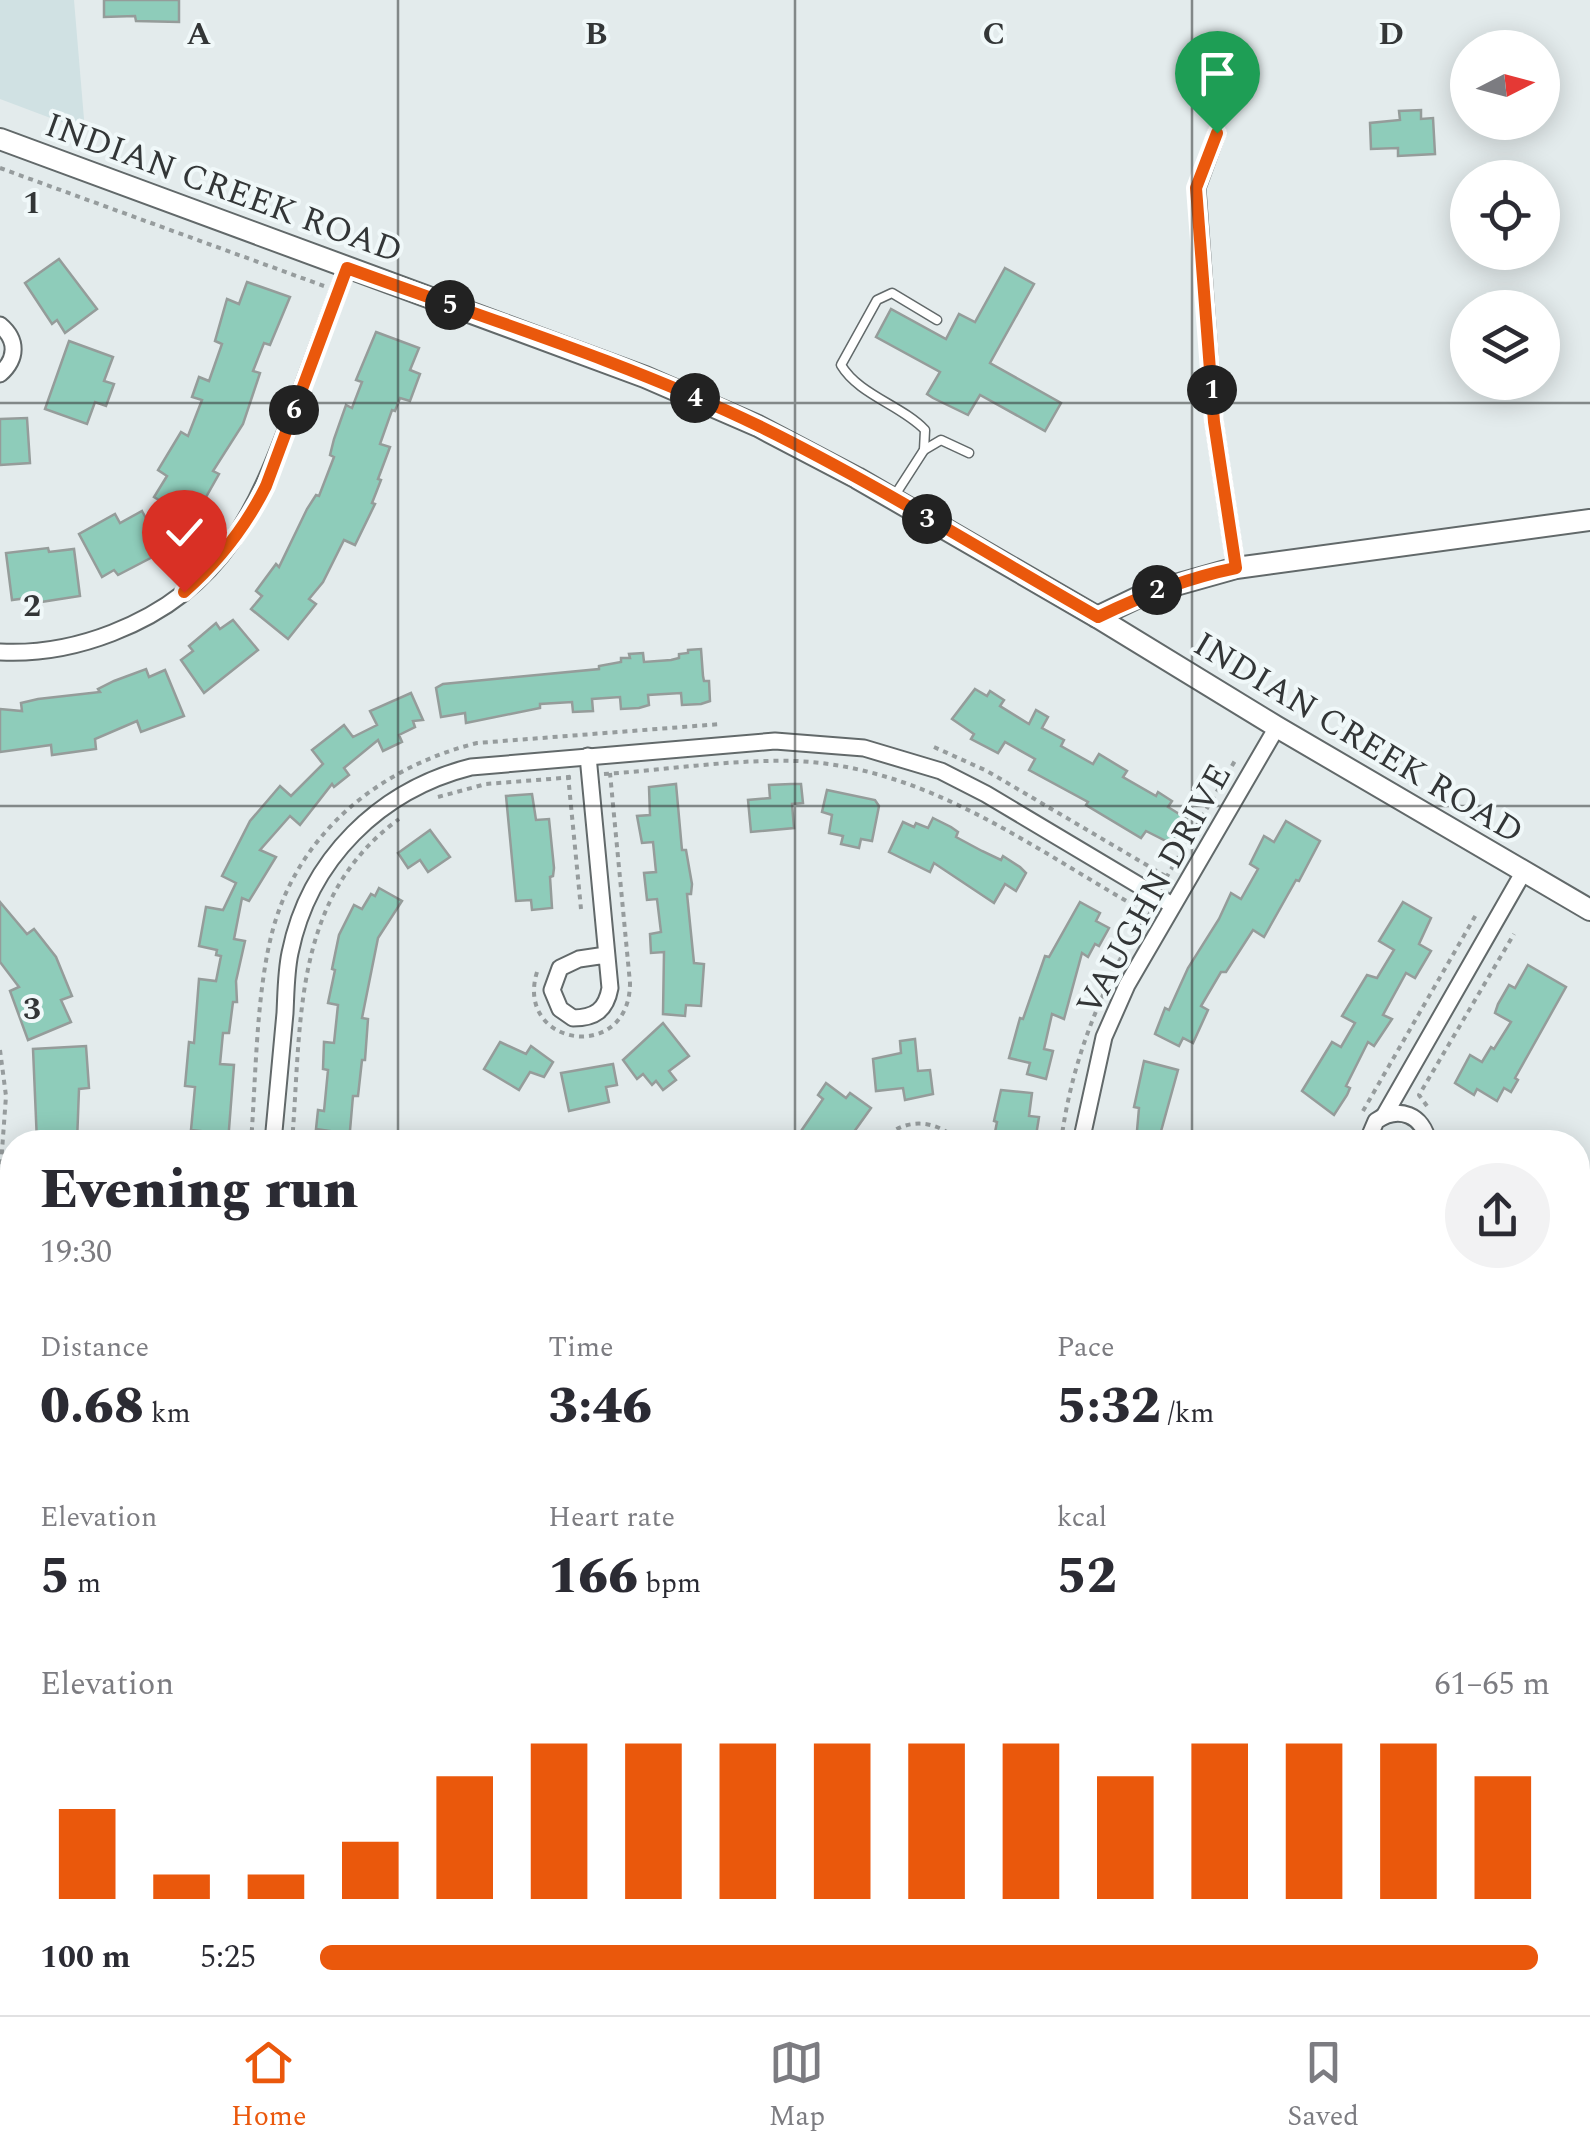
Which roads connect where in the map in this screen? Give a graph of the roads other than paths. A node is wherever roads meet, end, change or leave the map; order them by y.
1 (1217, 133) dead end
2 (0, 139) edge
3 (347, 268) junction
4 (937, 320) dead end
5 (0, 325) edge
6 (0, 374) edge
7 (924, 450) junction
8 (969, 454) dead end
9 (892, 498) junction
10 (1590, 520) edge
11 (1236, 568) junction
12 (1098, 617) junction
13 (0, 652) edge
14 (1277, 727) junction
15 (588, 756) junction
16 (1523, 873) junction
17 (1172, 905) junction
18 (1590, 910) edge
19 (606, 955) junction
20 (1384, 1116) junction
21 (274, 1130) edge
22 (1083, 1130) edge
23 (1370, 1130) edge
24 (1424, 1130) edge

1 - 11 street
2 - 3 street, INDIAN CREEK ROAD
3 - 9 street, INDIAN CREEK ROAD
3 - 13 street
4 - 7 lane
5 - 6 street
7 - 8 lane
7 - 9 lane
9 - 12 street, INDIAN CREEK ROAD
10 - 11 street
11 - 12 street
12 - 14 street, INDIAN CREEK ROAD
14 - 16 street, INDIAN CREEK ROAD
14 - 17 street, VAUGHN DRIVE
15 - 17 street
15 - 19 street
15 - 21 street
16 - 18 street, INDIAN CREEK ROAD
16 - 20 street
17 - 22 street, VAUGHN DRIVE
19 - 19 street
20 - 23 street
20 - 24 street

